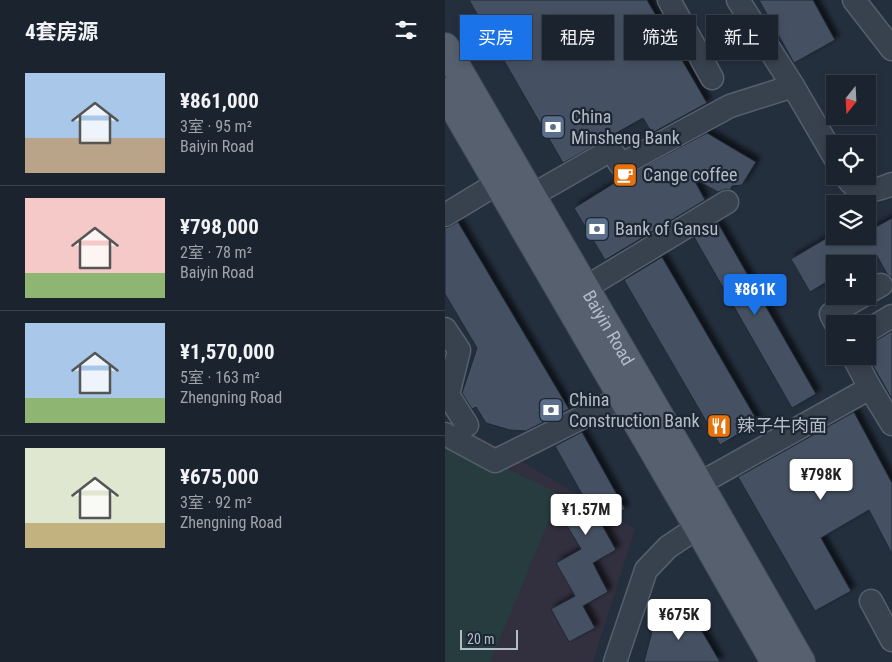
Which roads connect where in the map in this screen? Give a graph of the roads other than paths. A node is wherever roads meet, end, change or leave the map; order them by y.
1 (669, 0) edge
2 (738, 0) edge
3 (855, 0) edge
4 (445, 47) edge
5 (892, 49) edge
6 (713, 78) dead end
7 (793, 86) junction
8 (445, 92) edge
9 (826, 143) edge
10 (498, 183) junction
11 (892, 184) edge
12 (854, 185) edge
13 (531, 196) junction
14 (727, 202) dead end
15 (445, 215) edge
16 (585, 288) junction
17 (847, 305) edge
18 (832, 315) edge
19 (892, 316) edge
20 (876, 325) edge
21 (445, 329) edge
22 (858, 365) edge
23 (869, 388) junction
24 (623, 397) junction
25 (892, 424) edge
26 (467, 425) dead end
27 (445, 434) edge
28 (699, 484) junction
29 (708, 522) junction
30 (871, 602) dead end
31 (892, 640) edge
32 (615, 662) edge
33 (775, 662) edge
34 (801, 662) edge

1 - 6 street
2 - 7 street
3 - 5 street
4 - 13 main road, Baiyin Road
7 - 9 street
7 - 13 street
8 - 10 main road, Baiyin Road
10 - 15 street
10 - 24 main road, Baiyin Road
11 - 12 street
13 - 16 main road, Baiyin Road
14 - 16 street
16 - 28 main road, Baiyin Road
17 - 18 street
19 - 20 street
21 - 26 street
22 - 23 street
23 - 25 street
23 - 28 street
24 - 27 street
24 - 29 main road, Baiyin Road
28 - 29 main road, Baiyin Road
29 - 32 street
29 - 33 main road, Baiyin Road
29 - 34 main road, Baiyin Road
30 - 31 street

